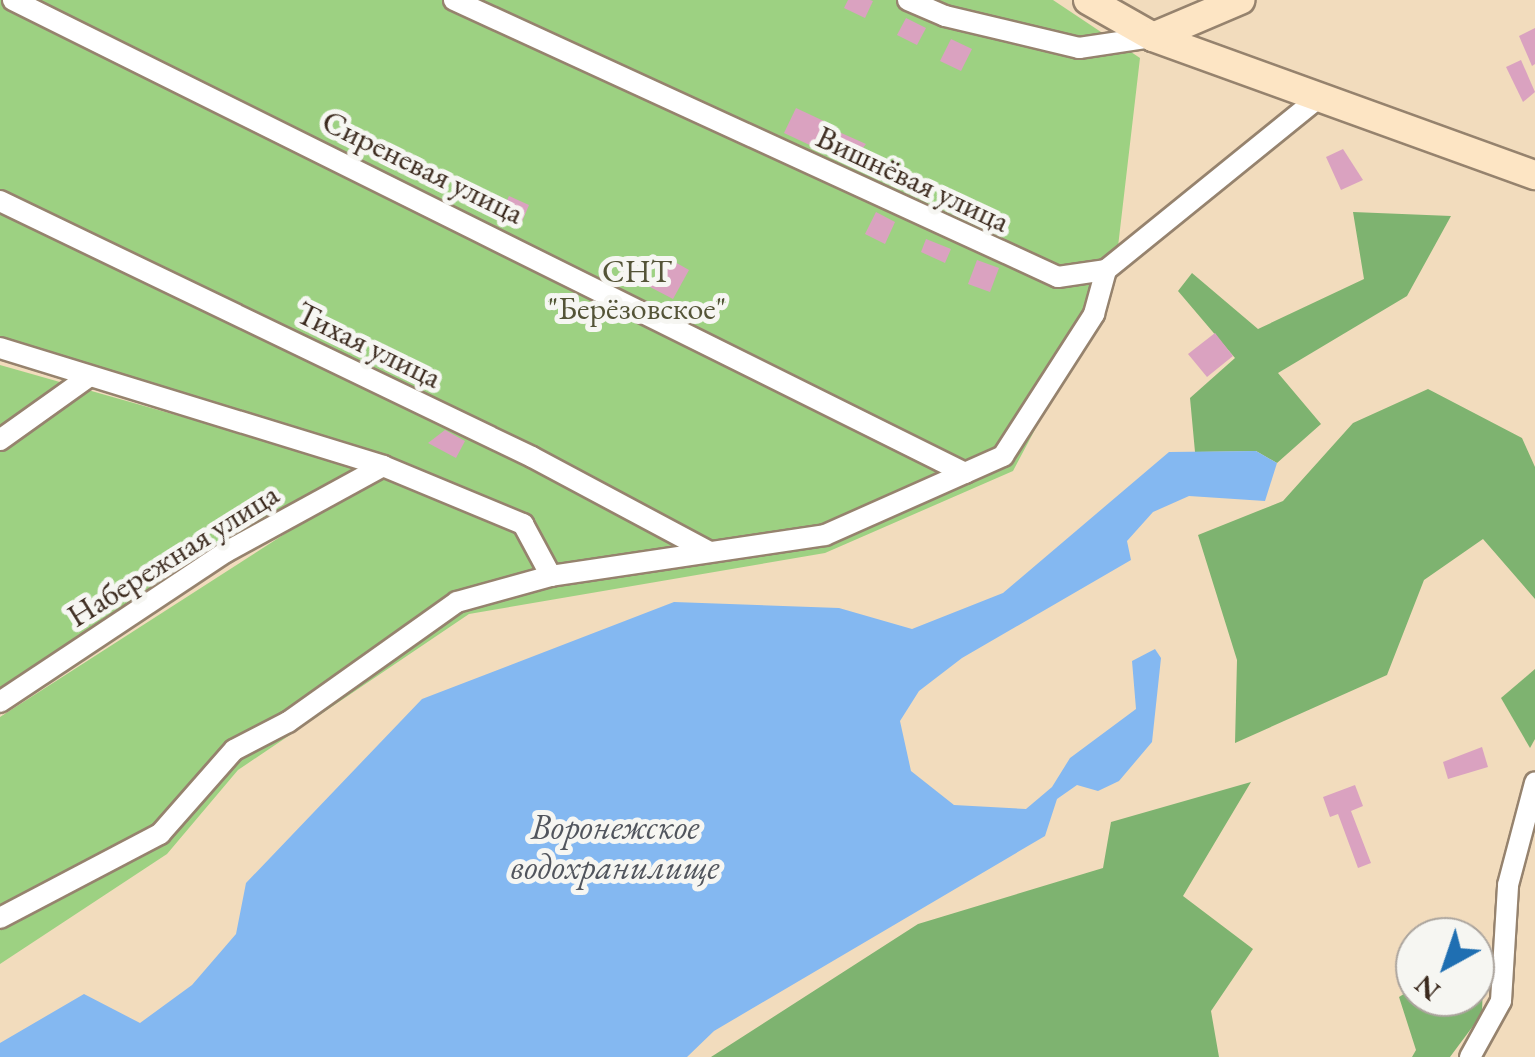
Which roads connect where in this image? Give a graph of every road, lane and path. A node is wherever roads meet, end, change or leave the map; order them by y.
1 (13, 0) edge
2 (454, 0) edge
3 (908, 0) edge
4 (1088, 0) edge
5 (1240, 0) edge
6 (1153, 37) junction
7 (1316, 100) junction
8 (1535, 174) edge
9 (0, 201) edge
10 (1106, 270) junction
11 (0, 348) edge
12 (87, 378) junction
13 (0, 440) edge
14 (383, 466) junction
15 (966, 473) junction
16 (708, 551) junction
17 (552, 576) junction
18 (0, 702) edge
19 (1535, 784) edge
20 (0, 918) edge
21 (1470, 1057) edge

1 - 15 street, Сиреневая улица
2 - 10 street, Вишнёвая улица
3 - 6 street
4 - 6 street
5 - 6 street
6 - 7 street
7 - 8 street
7 - 10 street
9 - 16 street, Тихая улица
10 - 15 street
11 - 12 street
12 - 13 street
12 - 14 street
14 - 17 street
14 - 18 street, Набережная улица
15 - 16 street
16 - 17 street
17 - 20 street
19 - 21 street

